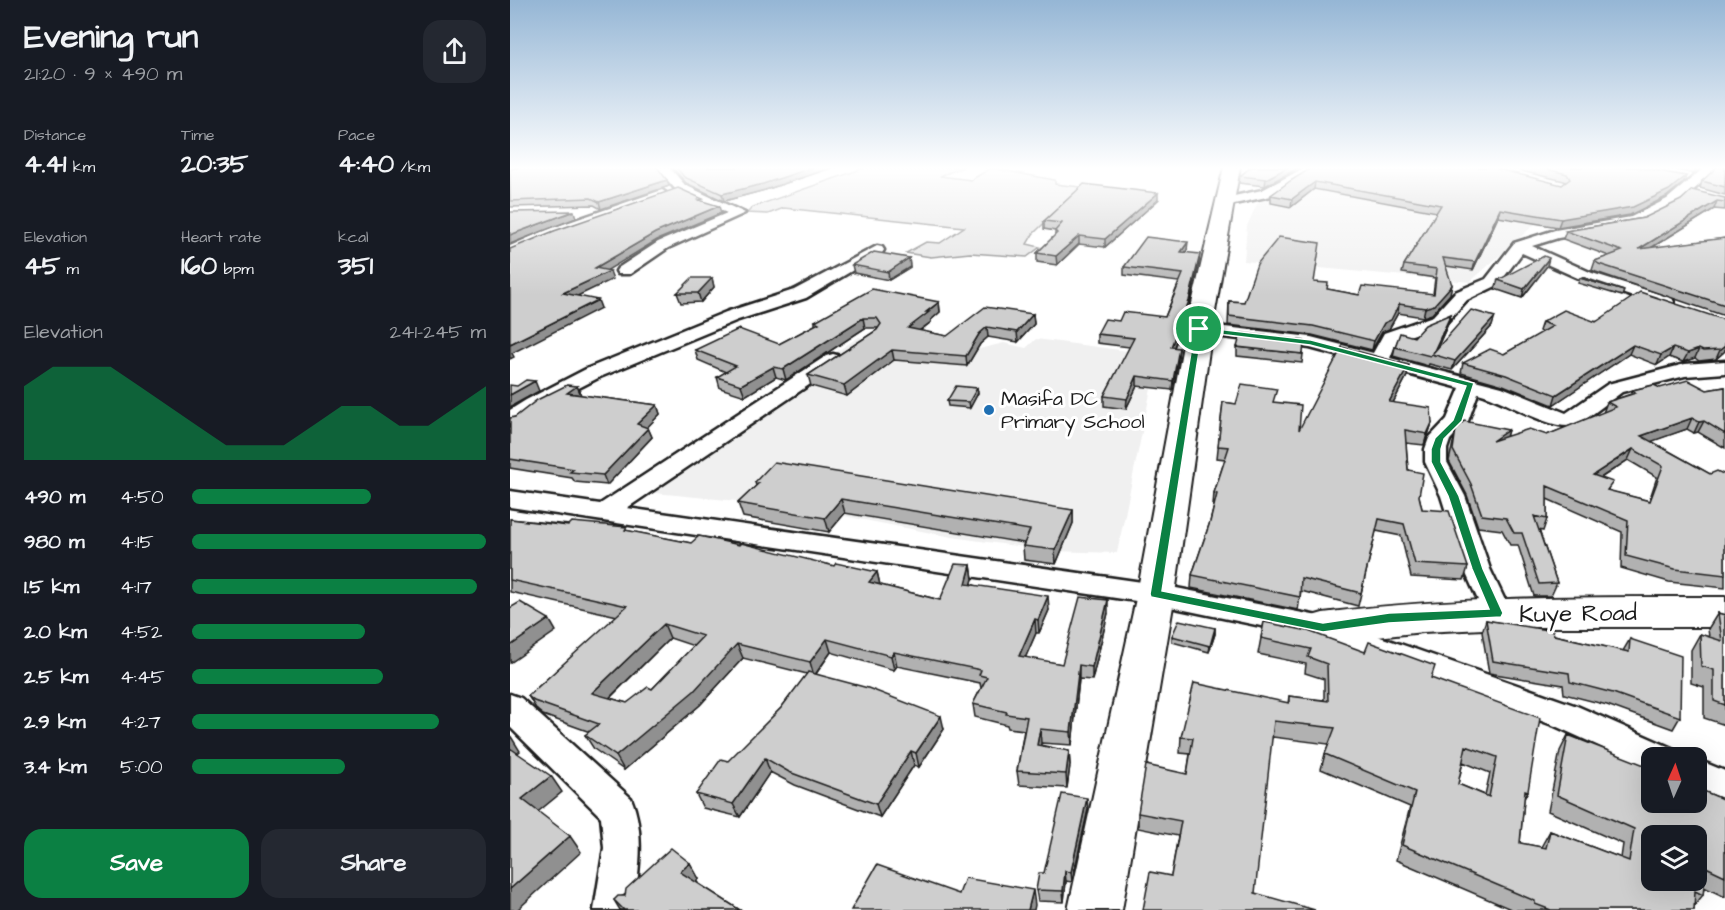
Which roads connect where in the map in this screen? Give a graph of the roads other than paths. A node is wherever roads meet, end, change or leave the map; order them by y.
1 (615, 209) edge
2 (730, 209) edge
3 (1223, 209) edge
4 (1657, 209) edge
5 (572, 211) edge
6 (610, 211) junction
7 (1519, 246) junction
8 (877, 250) edge
9 (510, 251) edge
10 (624, 271) dead end
11 (1684, 308) edge
12 (1199, 329) junction
13 (852, 347) edge
14 (1378, 362) junction
15 (1725, 367) edge
16 (1471, 385) junction
17 (510, 420) edge
18 (510, 499) edge
19 (605, 512) junction
20 (1156, 594) junction
21 (1725, 612) edge
22 (1497, 613) junction
23 (1323, 628) junction
24 (510, 707) edge
25 (1641, 750) edge
26 (1707, 779) edge
27 (1725, 786) edge
28 (614, 910) edge
29 (1095, 910) edge

1 - 6 street
2 - 10 street
3 - 12 main road
4 - 7 street
5 - 6 street
6 - 9 street
7 - 11 street
7 - 14 street
8 - 17 street
12 - 14 street
12 - 20 main road
13 - 19 street
14 - 16 street
15 - 16 street
16 - 22 street
18 - 19 street
19 - 20 street
20 - 23 street
20 - 29 main road
21 - 22 main road, Kuye Road
22 - 23 main road, Kuye Road
23 - 25 street
24 - 28 street
26 - 27 street

